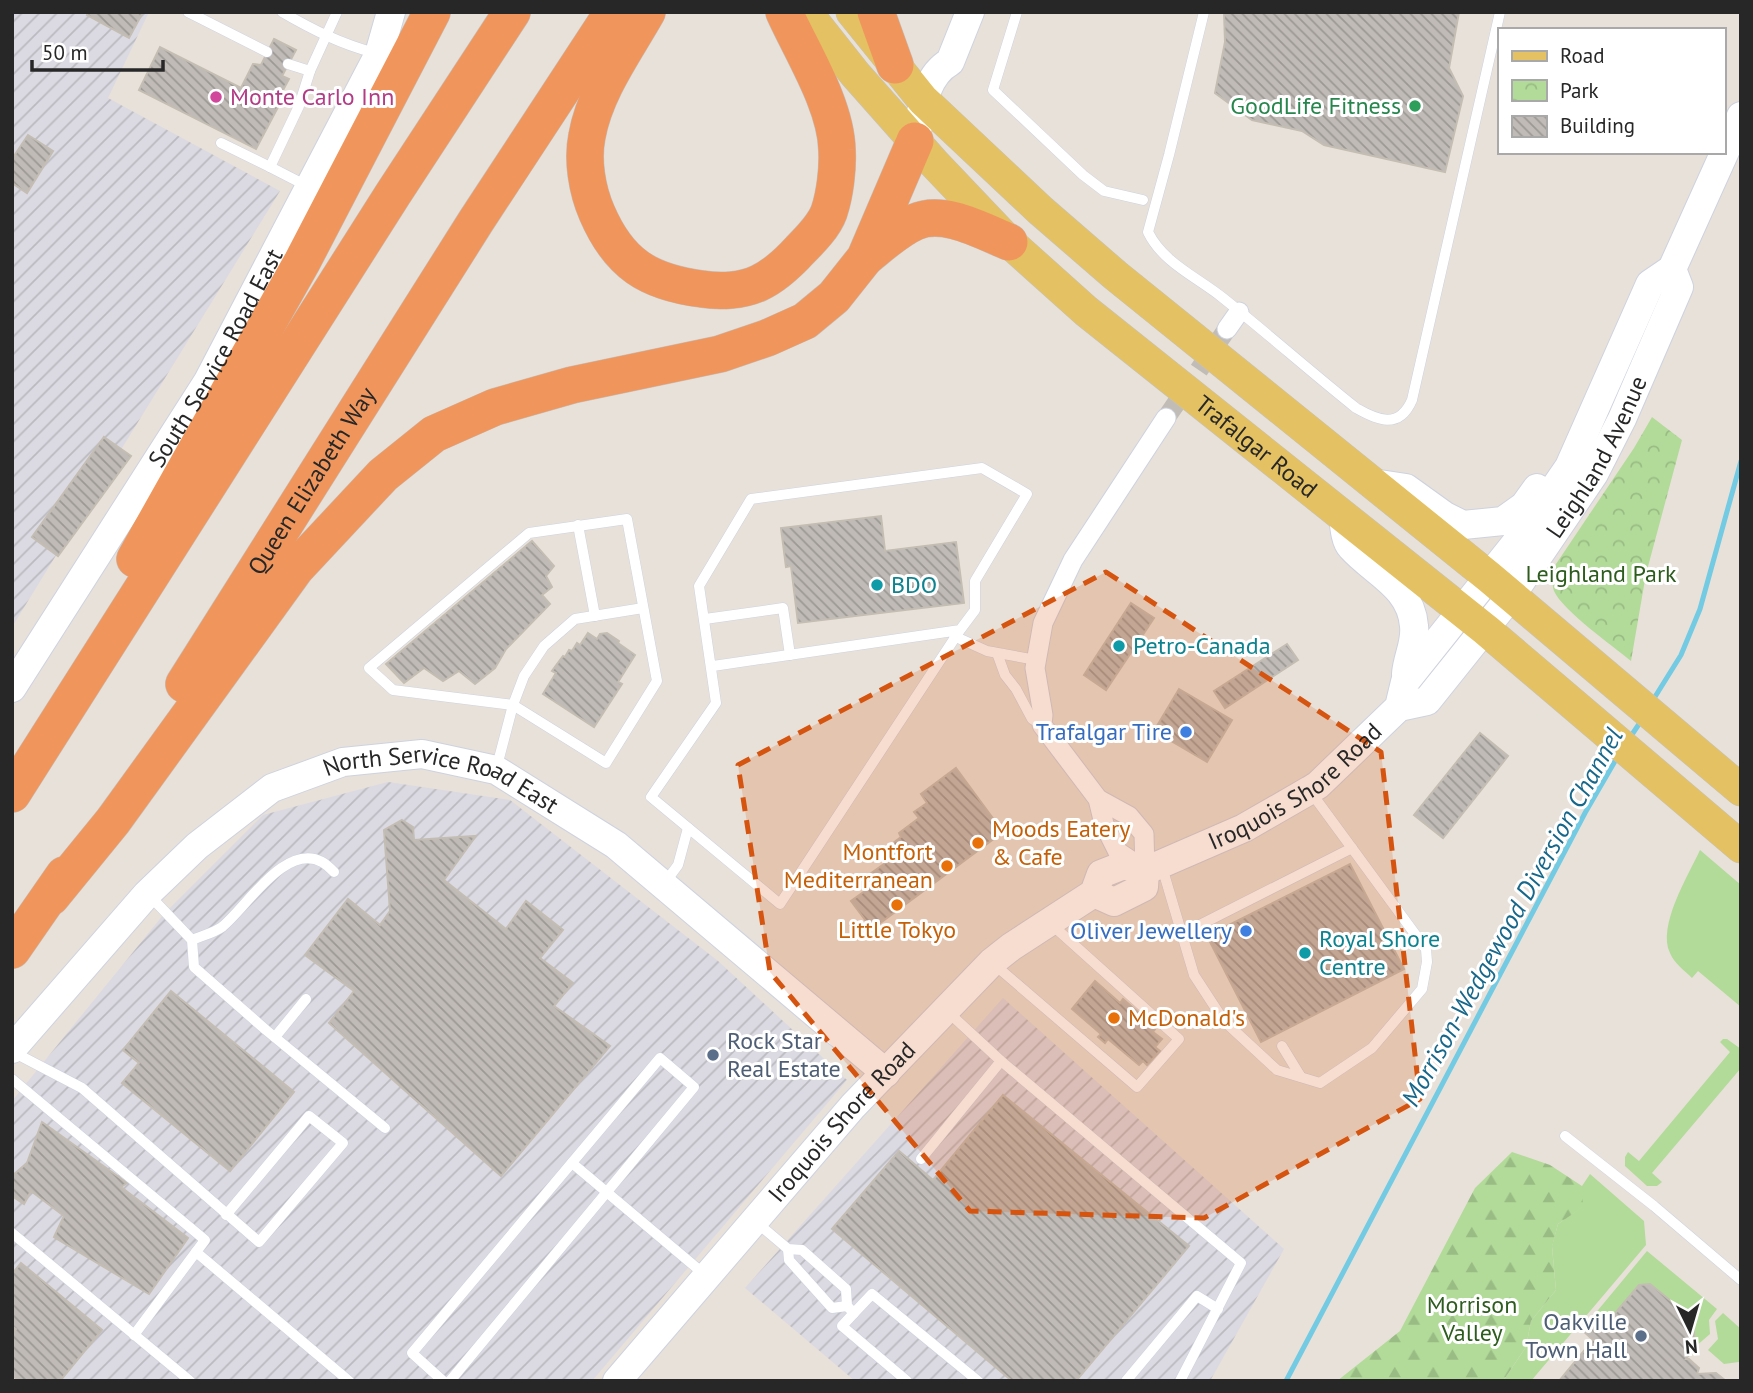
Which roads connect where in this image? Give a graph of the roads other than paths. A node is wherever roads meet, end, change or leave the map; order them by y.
1 (188, 12) edge
2 (282, 12) edge
3 (337, 12) edge
4 (391, 12) edge
5 (432, 12) edge
6 (512, 12) edge
7 (613, 12) edge
8 (647, 12) edge
9 (784, 12) edge
10 (806, 12) edge
11 (852, 12) edge
12 (876, 12) edge
13 (952, 12) edge
14 (970, 12) edge
15 (1017, 12) edge
16 (1204, 12) edge
17 (1500, 12) edge
18 (325, 37) junction
19 (267, 52) dead end
20 (379, 54) junction
21 (288, 64) dead end
22 (895, 65) junction
23 (939, 68) junction
24 (310, 71) junction
25 (923, 100) junction
26 (1741, 116) edge
27 (915, 141) junction
28 (221, 143) dead end
29 (1725, 151) edge
30 (1724, 154) edge
31 (270, 167) junction
32 (309, 187) junction
33 (1143, 201) dead end
34 (1009, 242) junction
35 (865, 258) junction
36 (1672, 269) junction
37 (1240, 312) junction
38 (1227, 329) tunnel mouth
39 (1166, 418) tunnel mouth
40 (1583, 436) junction
41 (1373, 484) junction
42 (1343, 516) junction
43 (578, 525) junction
44 (1500, 587) junction
45 (643, 608) junction
46 (1461, 611) junction
47 (595, 616) junction
48 (705, 618) junction
49 (1486, 630) junction
50 (958, 634) junction
51 (997, 653) junction
52 (790, 655) junction
53 (1036, 660) junction
54 (713, 666) junction
55 (12, 688) edge
56 (1402, 694) junction
57 (513, 705) junction
58 (1042, 725) junction
59 (38, 754) junction
60 (496, 770) junction
61 (1310, 790) junction
62 (1741, 790) edge
63 (12, 794) edge
64 (1098, 799) junction
65 (688, 828) junction
66 (1741, 846) edge
67 (1352, 848) junction
68 (1153, 868) junction
69 (334, 872) dead end
70 (663, 885) junction
71 (147, 894) junction
72 (51, 897) junction
73 (1049, 922) junction
74 (1182, 934) junction
75 (192, 940) junction
76 (12, 950) edge
77 (992, 962) junction
78 (306, 999) dead end
79 (945, 1009) junction
80 (275, 1037) junction
81 (1282, 1046) dead end
82 (12, 1050) edge
83 (1001, 1061) junction
84 (886, 1073) junction
85 (1301, 1077) junction
86 (12, 1079) edge
87 (385, 1128) dead end
88 (1565, 1136) dead end
89 (921, 1159) dead end
90 (572, 1163) junction
91 (607, 1192) junction
92 (226, 1215) junction
93 (755, 1222) junction
94 (12, 1233) edge
95 (788, 1249) junction
96 (196, 1252) junction
97 (707, 1277) junction
98 (1741, 1280) edge
99 (1218, 1309) junction
100 (850, 1310) junction
101 (134, 1335) junction
102 (190, 1381) edge
103 (349, 1381) edge
104 (443, 1381) edge
105 (450, 1381) edge
106 (617, 1381) edge
107 (907, 1381) edge
108 (978, 1381) edge
109 (1126, 1381) edge
110 (1180, 1381) edge

1 - 19 lane
2 - 18 lane
3 - 18 lane
4 - 20 street, South Service Road East
5 - 59 highway
6 - 59 highway
7 - 72 highway, Queen Elizabeth Way
8 - 9 highway
10 - 27 main road, Trafalgar Road
11 - 22 main road, Trafalgar Road
12 - 22 highway
13 - 23 street
14 - 23 street
15 - 33 lane
16 - 37 lane
17 - 37 lane
18 - 20 lane
18 - 24 lane
20 - 32 street, South Service Road East
21 - 24 lane
22 - 25 main road, Trafalgar Road
23 - 25 street
24 - 31 lane
25 - 27 street
25 - 41 main road, Trafalgar Road
26 - 29 street, Leighland Avenue
27 - 34 main road, Trafalgar Road
27 - 35 highway
28 - 31 lane
30 - 36 street, Leighland Avenue
31 - 32 lane
32 - 55 street, South Service Road East
34 - 35 highway
34 - 42 main road, Trafalgar Road
35 - 72 highway
36 - 40 street, Leighland Avenue
36 - 44 street, Leighland Avenue
37 - 38 street
39 - 53 street
40 - 41 street
40 - 44 street, Leighland Avenue
41 - 44 main road, Trafalgar Road
42 - 46 main road, Trafalgar Road
42 - 56 street
43 - 45 lane
43 - 47 lane
43 - 57 lane
44 - 46 street, Iroquois Shore Road
44 - 49 street, Leighland Avenue
44 - 62 main road, Trafalgar Road
45 - 47 lane
45 - 57 lane
46 - 49 main road, Trafalgar Road
46 - 56 street, Iroquois Shore Road
47 - 57 lane
48 - 50 lane
48 - 52 lane
48 - 54 lane
49 - 56 street, Iroquois Shore Road
49 - 66 main road, Trafalgar Road
50 - 51 lane
50 - 52 lane
50 - 65 lane
51 - 53 lane
51 - 58 lane
52 - 54 lane
53 - 58 street
54 - 65 lane
56 - 61 street, Iroquois Shore Road
57 - 60 lane
58 - 64 street
59 - 63 highway
60 - 70 street, North Service Road East
60 - 71 street, North Service Road East
61 - 67 lane
61 - 68 street, Iroquois Shore Road
64 - 68 street
64 - 68 street
65 - 70 lane
67 - 74 lane
67 - 85 lane
68 - 73 street, Iroquois Shore Road
68 - 74 lane
69 - 75 lane
70 - 84 street, North Service Road East
71 - 75 lane
71 - 82 street, North Service Road East
72 - 76 highway, Queen Elizabeth Way
73 - 77 street, Iroquois Shore Road
73 - 77 lane
74 - 85 lane
75 - 80 lane
77 - 79 street, Iroquois Shore Road
78 - 80 lane
79 - 83 lane
79 - 84 street, Iroquois Shore Road
80 - 87 lane
81 - 85 lane
82 - 92 lane
83 - 89 lane
83 - 99 lane
84 - 93 street, Iroquois Shore Road
86 - 96 lane
88 - 98 lane
90 - 91 lane
90 - 91 lane
90 - 104 lane
91 - 97 lane
91 - 105 lane
92 - 92 lane
93 - 95 lane
93 - 97 street, Iroquois Shore Road
94 - 101 lane
95 - 100 lane
95 - 100 lane
96 - 101 lane
96 - 103 lane
97 - 106 street, Iroquois Shore Road
99 - 109 lane
99 - 110 lane
100 - 107 lane
100 - 108 lane
101 - 102 lane

